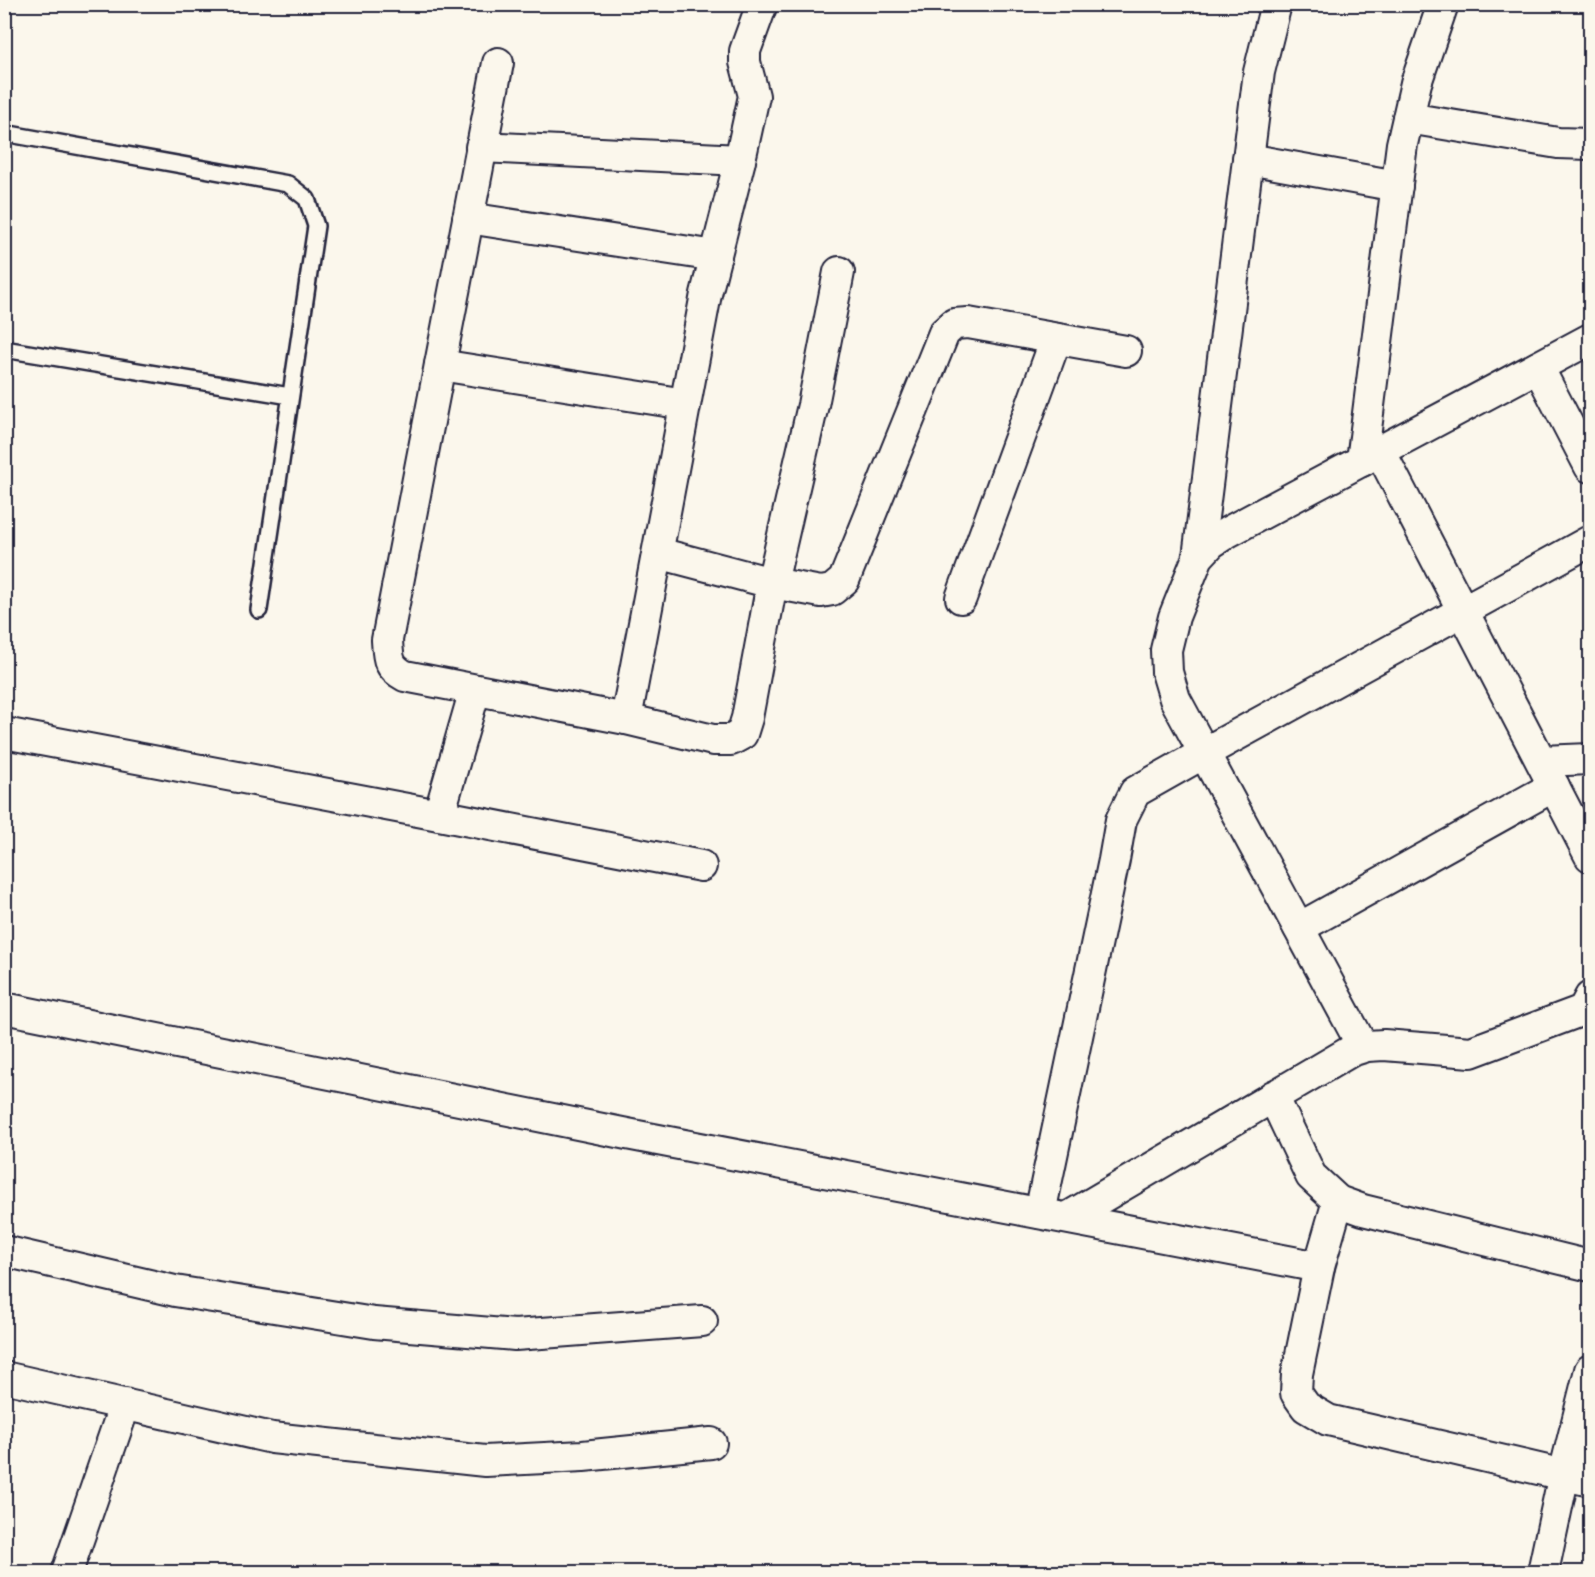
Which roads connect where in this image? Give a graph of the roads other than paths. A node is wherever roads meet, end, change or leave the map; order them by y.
1 (762, 4) edge
2 (1276, 4) edge
3 (1443, 4) edge
4 (498, 63) dead end
5 (1408, 118) junction
6 (4, 133) edge
7 (1590, 144) edge
8 (481, 147) junction
9 (1248, 159) junction
10 (740, 160) junction
11 (1397, 186) junction
12 (468, 218) junction
13 (716, 256) junction
14 (839, 272) dead end
15 (1056, 339) junction
16 (1590, 339) edge
17 (4, 348) edge
18 (1126, 351) dead end
19 (440, 365) junction
20 (1538, 367) junction
21 (290, 396) junction
22 (685, 404) junction
23 (1371, 456) junction
24 (1590, 467) edge
25 (1590, 542) edge
26 (658, 553) junction
27 (1198, 557) junction
28 (772, 583) junction
29 (961, 598) dead end
30 (259, 610) dead end
31 (1463, 611) junction
32 (475, 690) junction
33 (626, 719) junction
34 (4, 733) edge
35 (1204, 753) junction
36 (1590, 759) edge
37 (1548, 774) junction
38 (439, 815) junction
39 (1590, 856) edge
40 (701, 866) dead end
41 (1299, 928) junction
42 (1590, 997) edge
43 (4, 1008) edge
44 (1363, 1047) junction
45 (1273, 1096) junction
46 (1338, 1201) junction
47 (1054, 1216) junction
48 (4, 1251) edge
49 (1590, 1266) edge
50 (1319, 1267) junction
51 (702, 1321) dead end
52 (1590, 1370) edge
53 (4, 1377) edge
54 (125, 1404) junction
55 (711, 1443) dead end
56 (1577, 1477) edge
57 (67, 1572) edge
58 (1543, 1572) edge

1 - 10 street
2 - 9 street
3 - 5 street
4 - 8 street
5 - 7 street
5 - 11 street
6 - 21 lane
8 - 10 street
8 - 12 street
9 - 11 street
9 - 27 street
10 - 13 street
11 - 23 street
12 - 13 street
12 - 19 street
13 - 22 street
14 - 28 street
15 - 18 street
15 - 28 street
15 - 29 street
16 - 20 street
17 - 21 lane
19 - 22 street
19 - 32 street
20 - 23 street
20 - 24 street
21 - 30 lane
22 - 26 street
23 - 27 street
23 - 31 street
25 - 31 street
26 - 28 street
26 - 33 street
27 - 35 street
28 - 33 street
31 - 35 street
31 - 37 street
32 - 33 street
32 - 38 street
34 - 38 street
35 - 41 street
35 - 47 street
36 - 37 street
37 - 39 street
37 - 41 street
38 - 40 street
41 - 44 street
42 - 44 street
43 - 47 street
44 - 45 street
45 - 46 street
45 - 47 street
46 - 49 street
46 - 50 street
47 - 50 street
48 - 51 street
50 - 56 street
52 - 56 street
53 - 54 street
54 - 55 street
54 - 57 street
56 - 58 street

